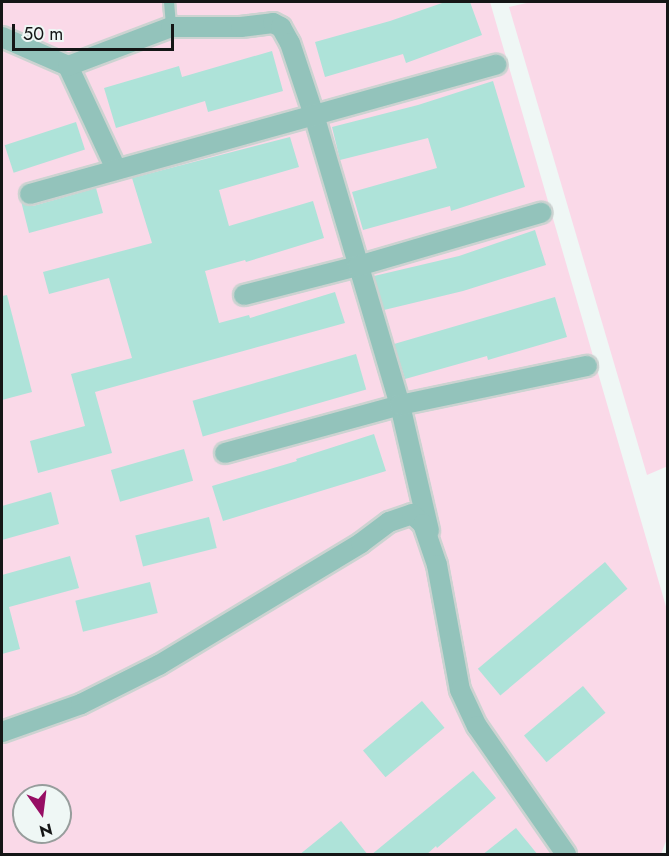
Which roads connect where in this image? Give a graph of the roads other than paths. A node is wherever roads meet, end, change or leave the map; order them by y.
1 (169, 2) edge
2 (171, 27) junction
3 (2, 37) edge
4 (496, 65) dead end
5 (68, 66) junction
6 (314, 115) junction
7 (116, 169) junction
8 (30, 194) dead end
9 (541, 213) dead end
10 (358, 266) junction
11 (244, 295) dead end
12 (587, 366) dead end
13 (400, 405) junction
14 (225, 453) dead end
15 (437, 565) junction
16 (2, 732) edge
17 (566, 855) edge

1 - 2 lane
2 - 5 street
2 - 6 street
3 - 5 street
4 - 6 street
5 - 7 street
6 - 7 street
6 - 10 street
7 - 8 street
9 - 10 street
10 - 11 street
10 - 13 street
12 - 13 street
13 - 14 street
13 - 15 street
15 - 16 street
15 - 17 street

